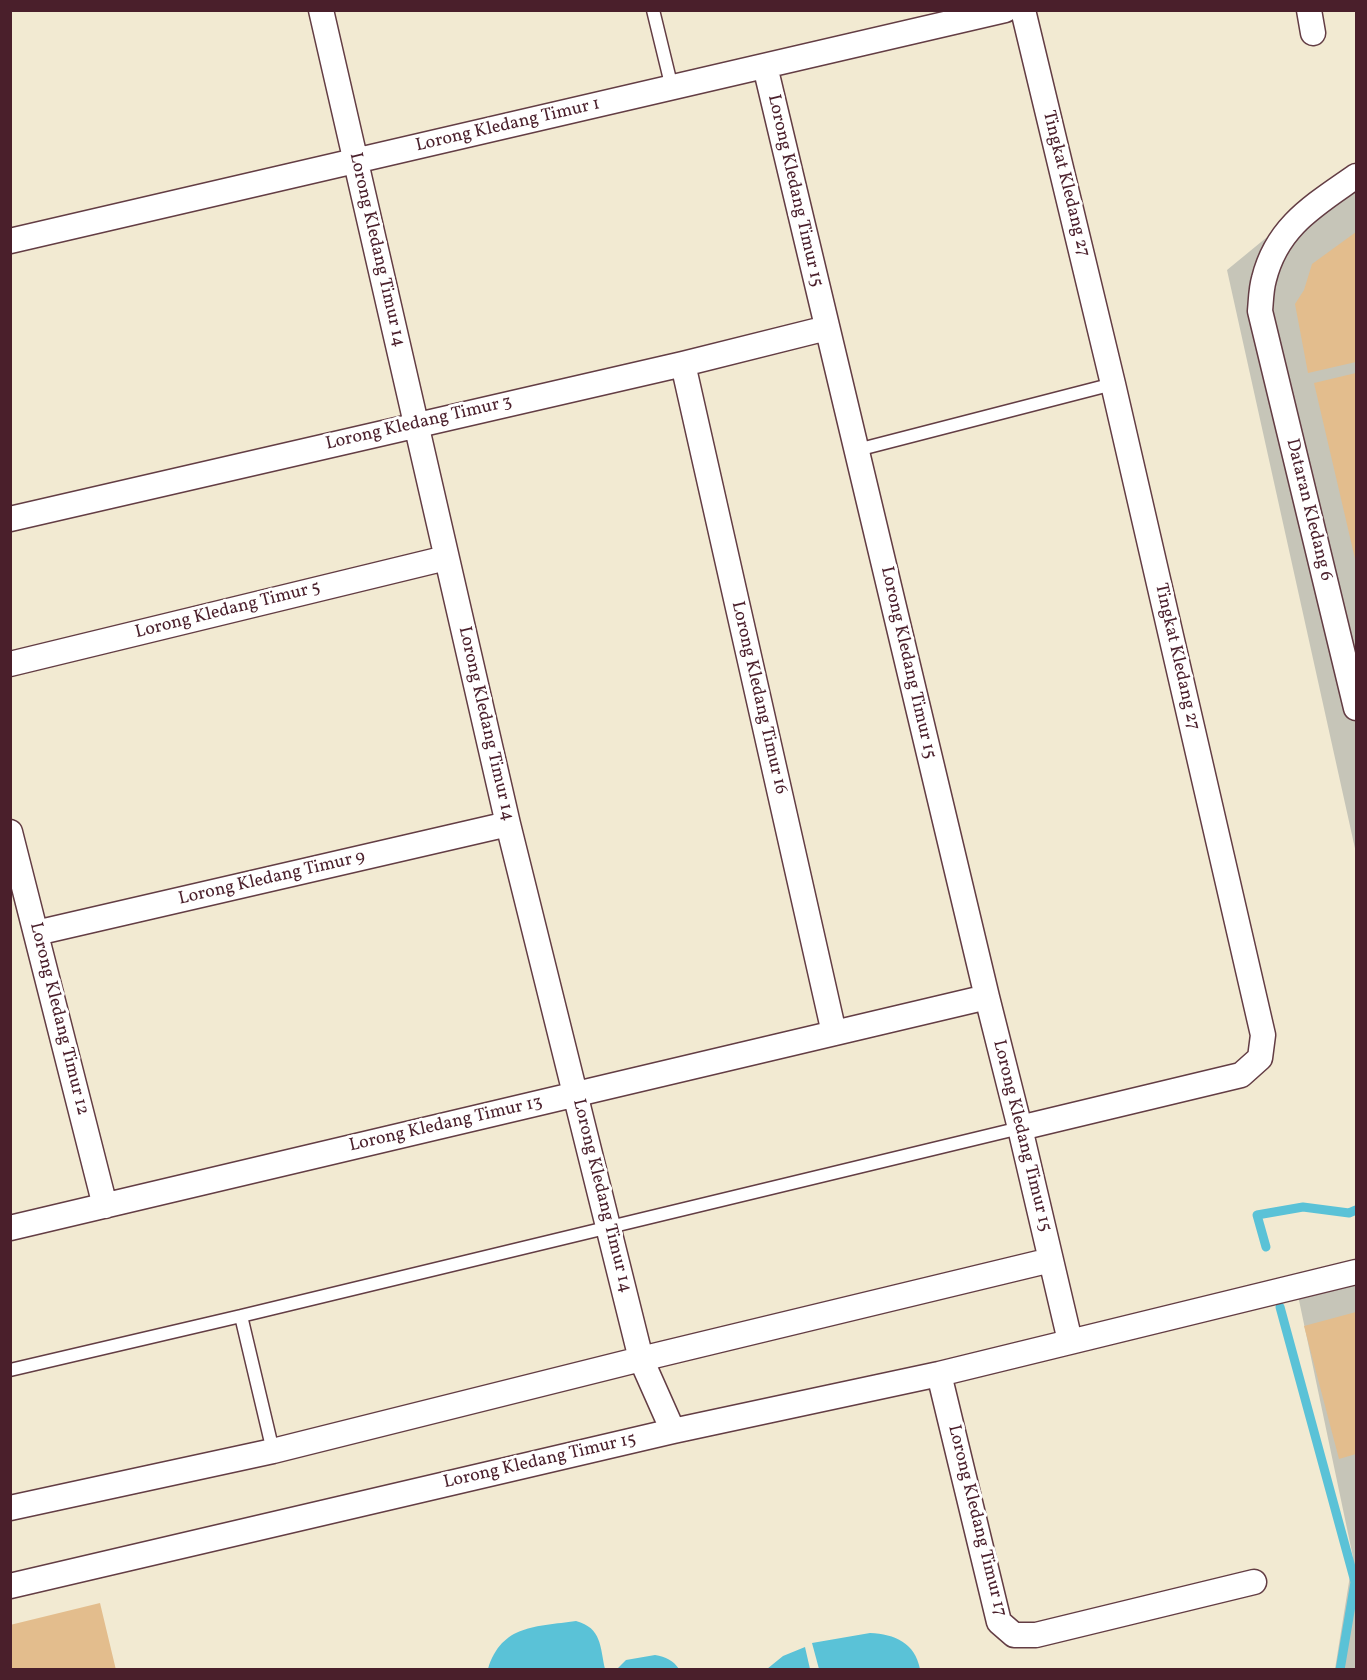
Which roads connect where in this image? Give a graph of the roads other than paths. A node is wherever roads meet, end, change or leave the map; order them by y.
1 (321, 10) edge
2 (653, 10) edge
3 (1005, 10) edge
4 (1023, 10) edge
5 (765, 66) junction
6 (672, 88) junction
7 (355, 161) junction
8 (1356, 176) edge
9 (10, 241) edge
10 (827, 328) junction
11 (682, 364) junction
12 (1113, 384) junction
13 (417, 424) junction
14 (857, 450) junction
15 (10, 519) edge
16 (446, 558) junction
17 (10, 664) edge
18 (1356, 708) edge
19 (508, 824) junction
20 (10, 832) edge
21 (36, 933) junction
22 (987, 997) junction
23 (834, 1033) junction
24 (576, 1094) junction
25 (1020, 1128) junction
26 (105, 1206) junction
27 (608, 1227) junction
28 (10, 1228) edge
29 (1051, 1260) junction
30 (1356, 1272) edge
31 (241, 1316) junction
32 (1070, 1341) junction
33 (642, 1359) junction
34 (10, 1370) edge
35 (939, 1374) junction
36 (673, 1431) junction
37 (273, 1451) junction
38 (10, 1508) edge
39 (1254, 1582) dead end
40 (10, 1586) edge

1 - 7 street, Lorong Kledang Timur 14
2 - 6 lane
3 - 5 street, Lorong Kledang Timur 1
4 - 12 street, Tingkat Kledang 27
5 - 6 street, Lorong Kledang Timur 1
5 - 10 street, Lorong Kledang Timur 15
6 - 7 street, Lorong Kledang Timur 1
7 - 9 street, Lorong Kledang Timur 1
7 - 13 street, Lorong Kledang Timur 14
8 - 18 street, Dataran Kledang 6
10 - 11 street, Lorong Kledang Timur 3
10 - 14 street, Lorong Kledang Timur 15
11 - 13 street, Lorong Kledang Timur 3
11 - 23 street, Lorong Kledang Timur 16
12 - 14 lane
12 - 25 street, Tingkat Kledang 27
13 - 15 street, Lorong Kledang Timur 3
13 - 16 street, Lorong Kledang Timur 14
14 - 22 street, Lorong Kledang Timur 15
16 - 17 street, Lorong Kledang Timur 5
16 - 19 street, Lorong Kledang Timur 14
19 - 21 street, Lorong Kledang Timur 9
19 - 24 street, Lorong Kledang Timur 14
20 - 21 street, Lorong Kledang Timur 12
21 - 26 street, Lorong Kledang Timur 12
22 - 23 street, Lorong Kledang Timur 13
22 - 25 street, Lorong Kledang Timur 15
23 - 24 street, Lorong Kledang Timur 13
24 - 26 street, Lorong Kledang Timur 13
24 - 27 street, Lorong Kledang Timur 14
25 - 27 lane
25 - 29 street, Lorong Kledang Timur 15
26 - 28 street, Lorong Kledang Timur 13
27 - 31 lane
27 - 33 street, Lorong Kledang Timur 14
29 - 32 street, Lorong Kledang Timur 15
29 - 33 street
30 - 32 street, Lorong Kledang Timur 15
31 - 34 lane
31 - 37 lane
32 - 35 street, Lorong Kledang Timur 15
33 - 36 street, Lorong Kledang Timur 14
33 - 37 street
35 - 36 street, Lorong Kledang Timur 15
35 - 39 street, Lorong Kledang Timur 17
36 - 40 street, Lorong Kledang Timur 15
37 - 38 street

